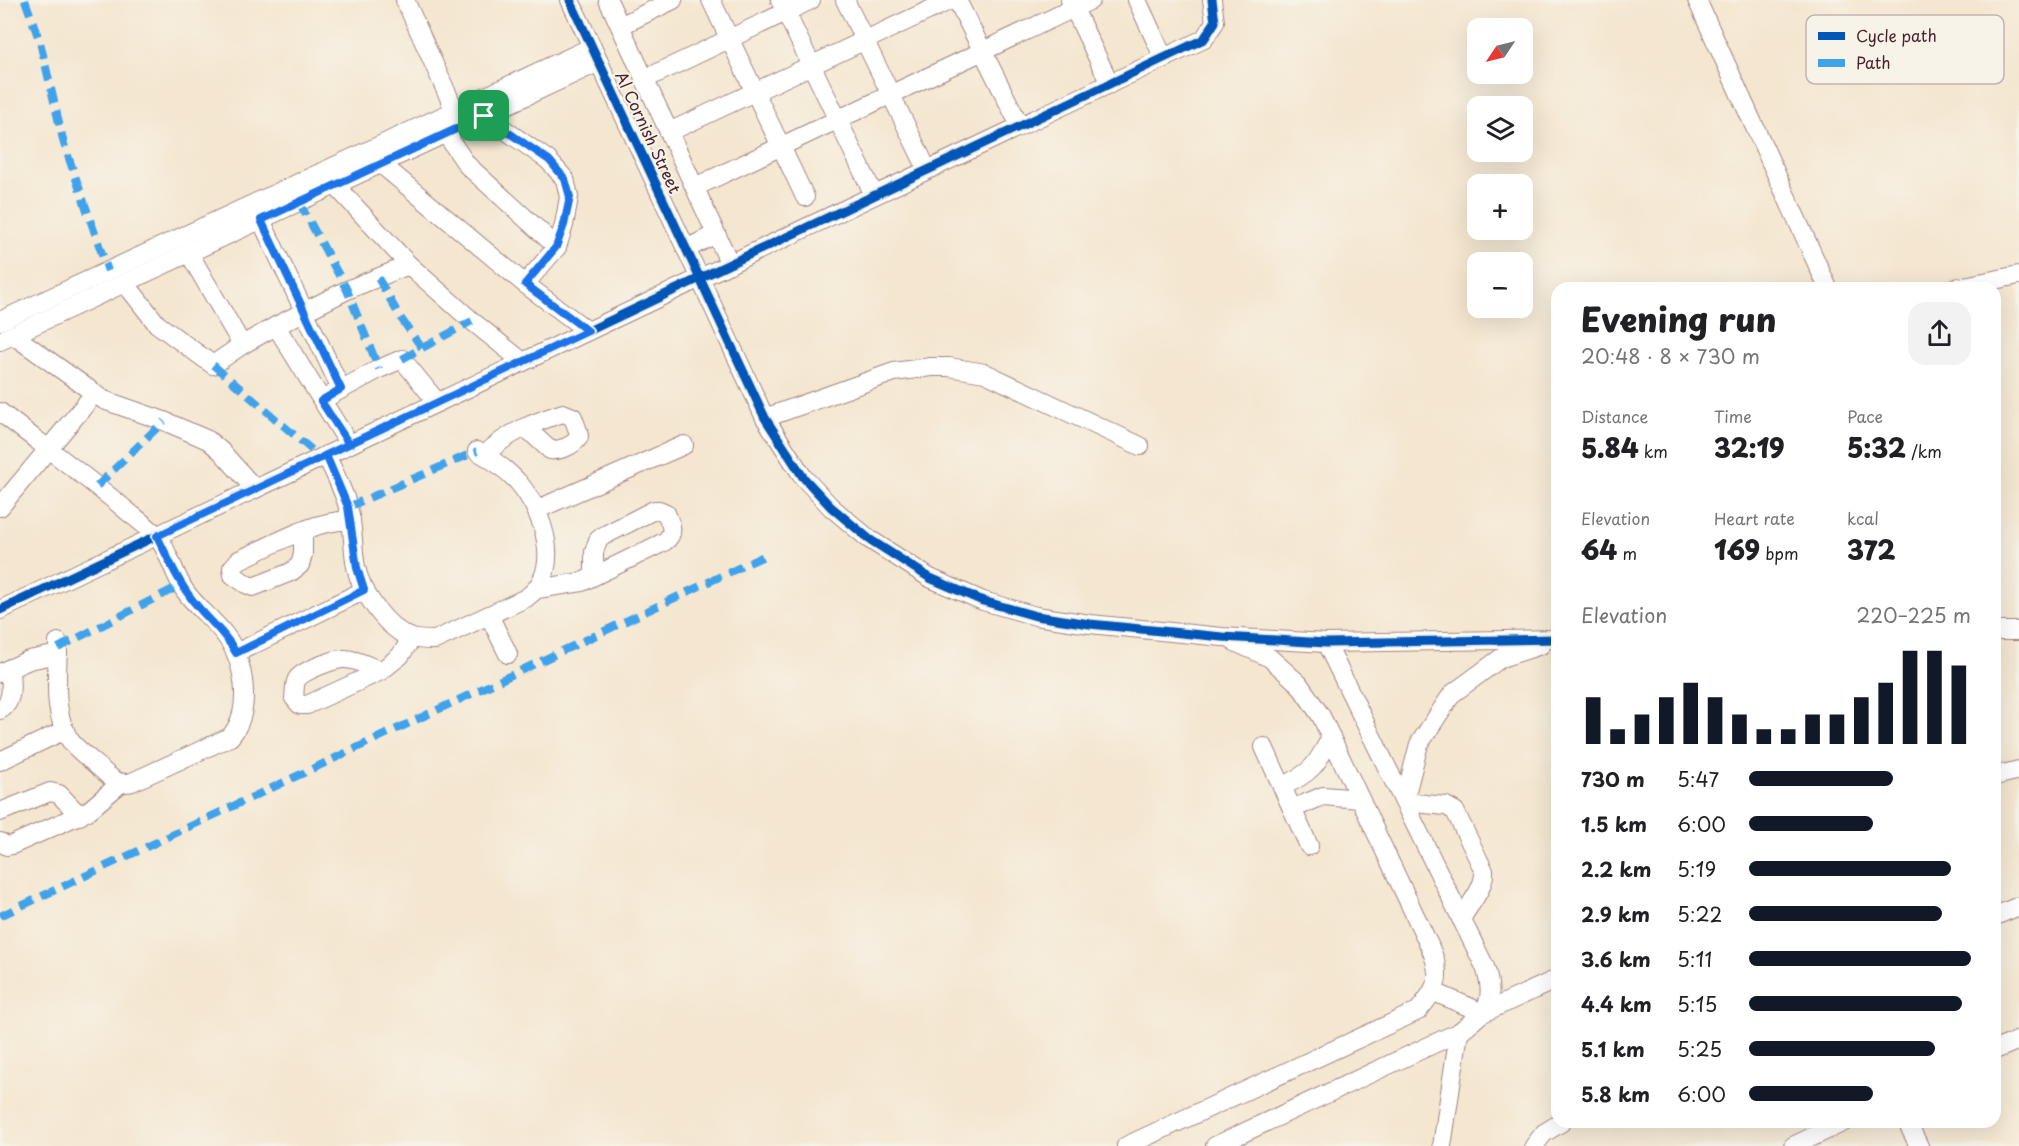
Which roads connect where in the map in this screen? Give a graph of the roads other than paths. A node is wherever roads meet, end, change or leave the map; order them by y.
1 (405, 0) edge
2 (570, 0) edge
3 (608, 0) edge
4 (673, 0) edge
5 (711, 0) edge
6 (811, 0) edge
7 (845, 0) edge
8 (951, 0) edge
9 (957, 0) edge
10 (1091, 0) edge
11 (1137, 0) edge
12 (1212, 0) edge
13 (1697, 0) edge
14 (1072, 4) edge
15 (782, 6) edge
16 (620, 26) junction
17 (729, 38) junction
18 (865, 41) junction
19 (982, 51) junction
20 (596, 54) junction
21 (1164, 58) junction
22 (811, 66) junction
23 (645, 79) junction
24 (1110, 84) junction
25 (755, 92) junction
26 (891, 95) junction
27 (484, 116) junction
28 (837, 120) junction
29 (454, 123) junction
30 (1020, 126) junction
31 (669, 132) junction
32 (781, 146) junction
33 (381, 164) junction
34 (927, 169) junction
35 (335, 185) junction
36 (695, 187) junction
37 (874, 195) junction
38 (805, 197) dead end
39 (261, 220) junction
40 (716, 234) junction
41 (556, 247) junction
42 (686, 249) junction
43 (189, 253) junction
44 (150, 261) junction
45 (730, 264) junction
46 (409, 265) junction
47 (2019, 275) edge
48 (700, 278) junction
49 (1825, 282) edge
50 (1984, 282) edge
51 (125, 283) junction
52 (525, 284) junction
53 (305, 312) junction
54 (0, 321) edge
55 (276, 326) junction
56 (588, 331) junction
57 (7, 338) edge
58 (242, 345) junction
59 (523, 362) junction
60 (341, 389) junction
61 (94, 394) junction
62 (321, 401) junction
63 (437, 402) junction
64 (0, 412) edge
65 (765, 418) junction
66 (525, 427) dead end
67 (349, 444) junction
68 (684, 445) dead end
69 (1140, 446) dead end
70 (48, 450) junction
71 (326, 455) junction
72 (255, 489) junction
73 (0, 507) edge
74 (536, 510) junction
75 (351, 521) junction
76 (303, 532) dead end
77 (157, 536) junction
78 (594, 576) dead end
79 (537, 589) junction
80 (364, 590) junction
81 (0, 610) edge
82 (489, 615) junction
83 (2019, 631) edge
84 (2001, 632) edge
85 (1222, 637) junction
86 (412, 638) junction
87 (1551, 639) edge
88 (1551, 641) edge
89 (1326, 643) junction
90 (236, 653) junction
91 (508, 654) dead end
92 (5, 670) edge
93 (381, 671) dead end
94 (0, 710) edge
95 (65, 730) junction
96 (1331, 737) junction
97 (1264, 747) dead end
98 (0, 761) edge
99 (2019, 770) edge
100 (2001, 774) edge
101 (121, 783) junction
102 (1282, 787) junction
103 (1360, 799) junction
104 (1404, 802) junction
105 (1292, 809) junction
106 (0, 812) edge
107 (80, 816) junction
108 (0, 842) edge
109 (1309, 846) dead end
110 (2019, 906) edge
111 (2001, 914) edge
112 (1461, 919) junction
113 (1551, 982) edge
114 (1434, 992) junction
115 (1483, 1013) junction
116 (1459, 1032) junction
117 (2019, 1040) edge
118 (2001, 1048) edge
119 (1552, 1128) edge
120 (1831, 1128) edge
121 (1910, 1128) edge
122 (1126, 1146) edge
123 (1215, 1146) edge
124 (1442, 1146) edge
125 (1534, 1146) edge
126 (1793, 1146) edge
127 (1919, 1146) edge

1 - 29 street
2 - 20 street, Al Cornish Street
3 - 16 street, Al Cornish Street
4 - 16 street
5 - 17 street
6 - 15 street
7 - 18 street
8 - 18 street
9 - 19 street
10 - 14 street
11 - 21 street
12 - 21 street
13 - 49 street
14 - 19 street
14 - 24 street
15 - 17 street
15 - 22 street
16 - 23 street, Al Cornish Street
17 - 23 street
17 - 25 street
18 - 22 street
18 - 26 street
19 - 26 street
19 - 30 street
20 - 27 street
20 - 29 street
20 - 42 street, Al Cornish Street
21 - 24 street
22 - 25 street
22 - 28 street
23 - 31 street, Al Cornish Street
24 - 30 street
25 - 31 street
25 - 32 street
26 - 28 street
26 - 34 street
27 - 29 street
27 - 41 street
28 - 32 street
28 - 37 street
29 - 33 street
29 - 41 street
29 - 44 street
30 - 34 street
31 - 36 street, Al Cornish Street
32 - 36 street
32 - 38 street
33 - 35 street
33 - 52 street
34 - 37 street
35 - 39 street
35 - 46 street
36 - 40 street, Al Cornish Street
37 - 45 street
39 - 43 street
39 - 53 street
40 - 42 street
40 - 45 street, Al Cornish Street
41 - 52 street
42 - 48 street, Al Cornish Street
43 - 44 street
43 - 58 street
44 - 51 street
44 - 54 street
45 - 48 street
46 - 53 street
46 - 59 street
47 - 50 street
48 - 56 street
48 - 65 street, Al Cornish Street
51 - 57 street
51 - 58 street
52 - 56 street
53 - 55 street
53 - 60 street
55 - 58 street
55 - 62 street
56 - 59 street
57 - 61 street
59 - 63 street
60 - 62 street
60 - 63 street
61 - 70 street
61 - 72 street
62 - 67 street
63 - 67 street
64 - 70 street
65 - 69 street
65 - 85 street, Al Cornish Street
66 - 74 street
67 - 71 street
68 - 74 street
70 - 73 street
70 - 77 street
71 - 72 street
71 - 75 street
72 - 77 street
74 - 79 street
75 - 76 street
75 - 80 street
77 - 81 street
77 - 90 street
78 - 79 street
79 - 82 street
80 - 86 street
80 - 90 street
82 - 86 street
82 - 91 street
83 - 84 street
85 - 89 street, Al Cornish Street
85 - 96 street
86 - 93 street
87 - 89 street, Al Cornish Street
88 - 104 street
89 - 104 street
90 - 101 street
92 - 94 street
92 - 95 street
95 - 98 street
95 - 101 street
96 - 102 street
96 - 103 street
97 - 102 street
99 - 100 street
101 - 107 street
102 - 105 street
103 - 105 street
103 - 114 street
104 - 112 street
104 - 112 street
105 - 109 street
106 - 107 street
107 - 108 street
110 - 111 street
112 - 115 street
113 - 115 street
114 - 115 street
114 - 122 street
115 - 116 street
116 - 123 street
116 - 124 street
117 - 118 street
119 - 125 street
120 - 126 street
121 - 127 street

